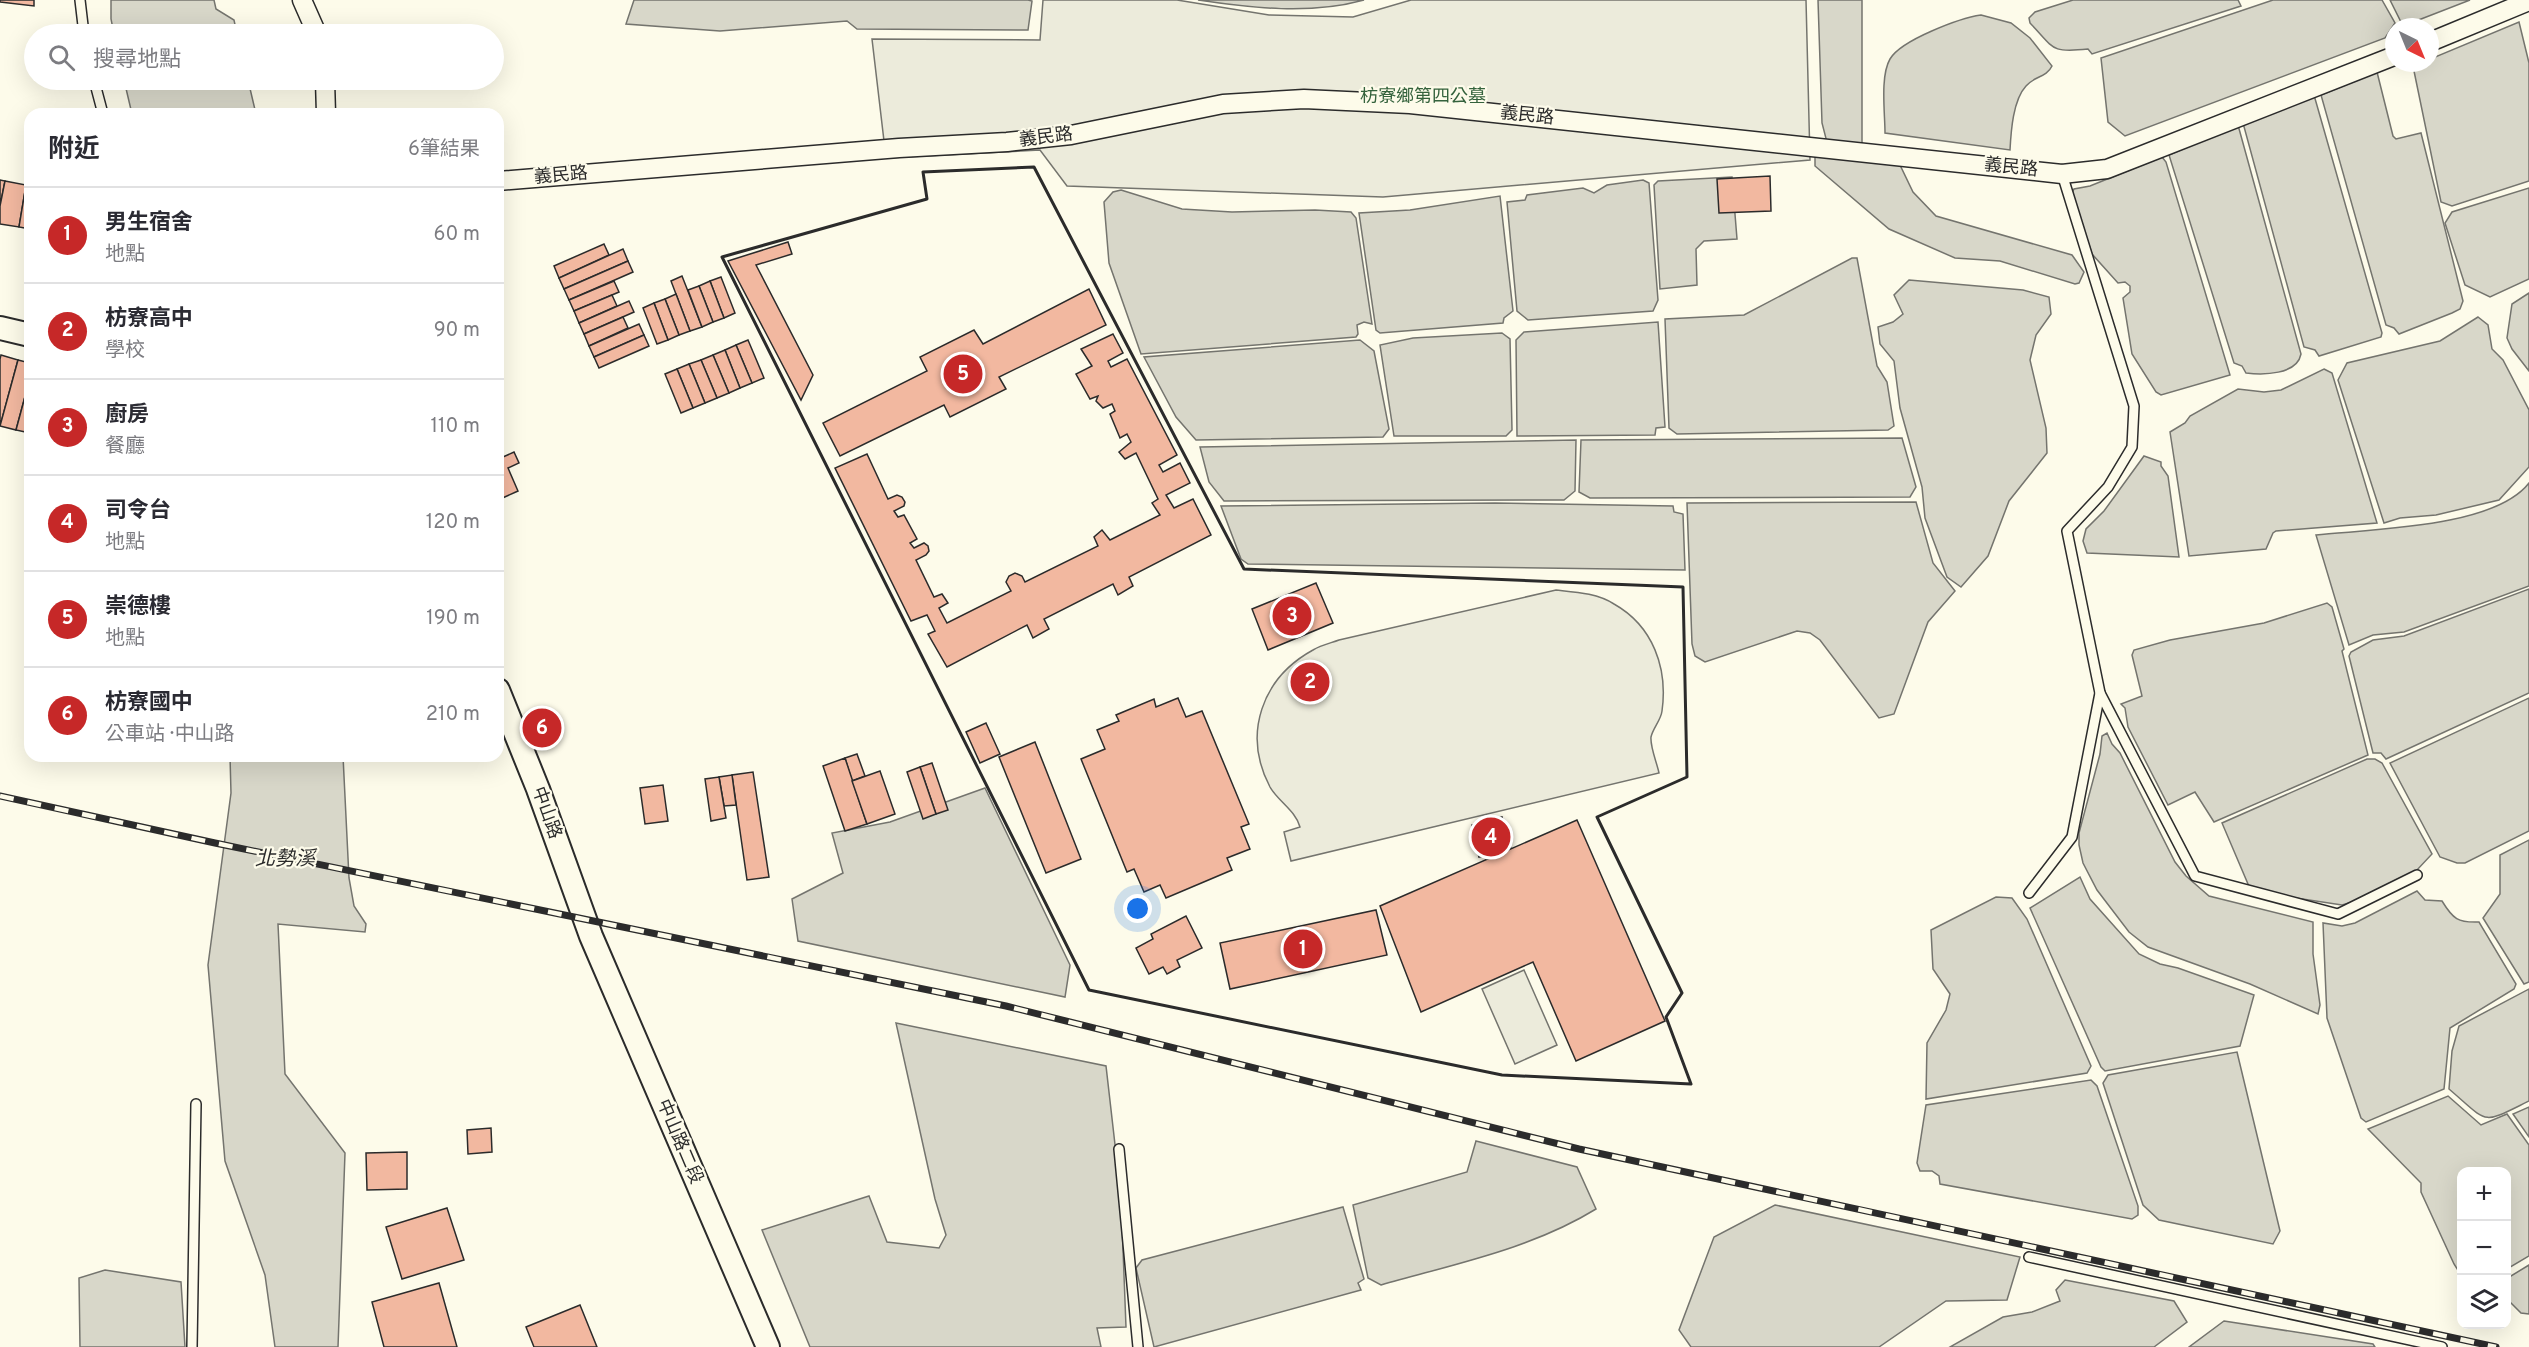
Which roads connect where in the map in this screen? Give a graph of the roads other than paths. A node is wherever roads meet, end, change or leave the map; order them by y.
1 (80, 0) edge
2 (302, 0) edge
3 (2529, 2) edge
4 (83, 24) edge
5 (313, 24) edge
6 (2439, 38) edge
7 (2385, 60) edge
8 (97, 90) edge
9 (325, 90) edge
10 (101, 108) edge
11 (326, 108) edge
12 (2062, 174) junction
13 (504, 181) edge
14 (0, 328) edge
15 (24, 334) edge
16 (2100, 693) junction
17 (504, 705) edge
18 (2417, 875) dead end
19 (2029, 893) dead end
20 (591, 936) joint
21 (195, 1104) dead end
22 (1119, 1149) dead end
23 (2029, 1257) dead end
24 (192, 1347) edge
25 (768, 1347) edge
26 (1138, 1347) edge
27 (2442, 1347) edge

1 - 4 lane
2 - 5 street
3 - 6 street
7 - 12 street, 義民路
8 - 10 lane
9 - 11 street
12 - 13 street, 義民路
12 - 16 lane
14 - 15 street
16 - 18 lane
16 - 19 lane
17 - 20 street, 中山路
20 - 25 street, 中山路二段
21 - 24 lane
22 - 26 lane
23 - 27 lane

